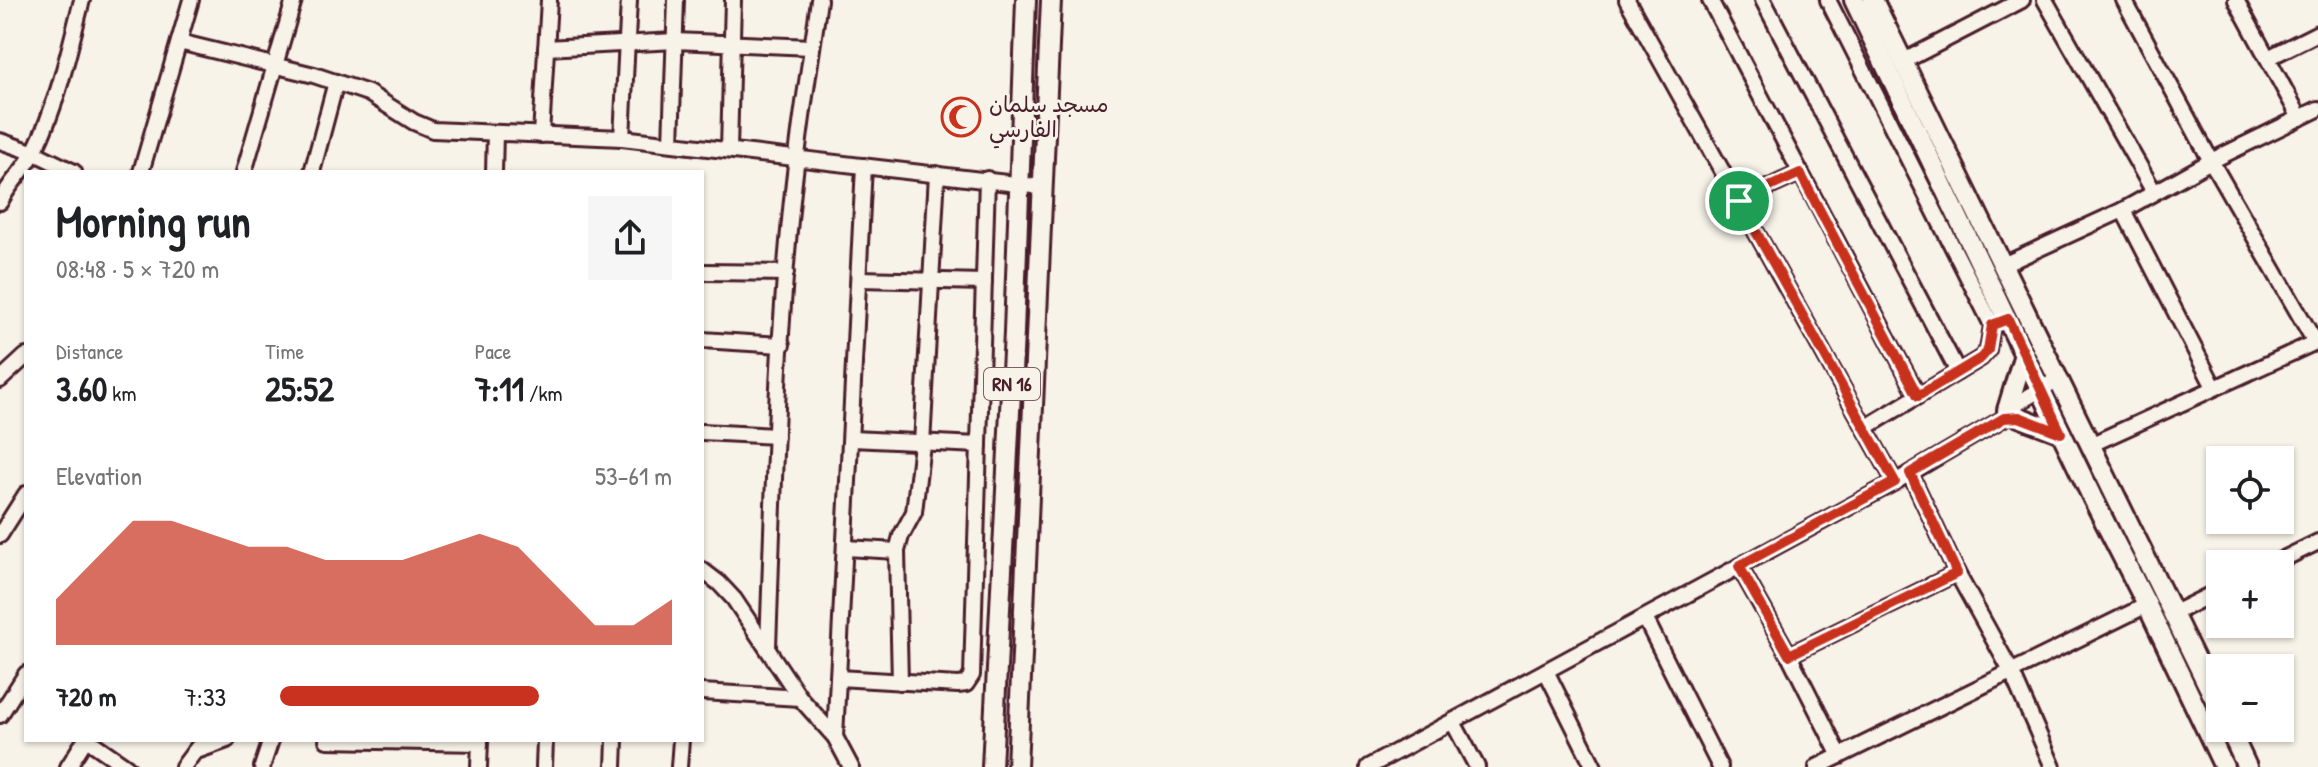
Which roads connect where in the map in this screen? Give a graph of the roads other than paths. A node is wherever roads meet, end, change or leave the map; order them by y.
1 (82, 0) edge
2 (191, 0) edge
3 (294, 0) edge
4 (549, 0) edge
5 (629, 0) edge
6 (676, 0) edge
7 (733, 0) edge
8 (819, 0) edge
9 (1026, 0) edge
10 (1051, 0) edge
11 (1627, 0) edge
12 (1710, 0) edge
13 (1763, 0) edge
14 (1828, 0) edge
15 (1854, 0) edge
16 (1873, 0) edge
17 (2022, 0) edge
18 (2045, 0) edge
19 (2124, 0) edge
20 (2236, 0) edge
21 (2318, 33) edge
22 (675, 41) junction
23 (179, 42) junction
24 (732, 43) junction
25 (626, 46) junction
26 (812, 47) junction
27 (546, 48) junction
28 (2268, 58) junction
29 (1904, 61) junction
30 (275, 66) junction
31 (336, 82) junction
32 (2318, 109) edge
33 (2300, 118) junction
34 (495, 134) junction
35 (541, 135) junction
36 (622, 138) junction
37 (0, 141) edge
38 (671, 143) junction
39 (729, 149) junction
40 (35, 153) junction
41 (797, 157) junction
42 (2211, 161) junction
43 (864, 166) junction
44 (70, 170) edge
45 (142, 170) edge
46 (245, 170) edge
47 (313, 170) edge
48 (494, 170) edge
49 (1800, 173) junction
50 (937, 174) junction
51 (987, 179) junction
52 (1019, 182) junction
53 (1042, 187) junction
54 (2154, 192) junction
55 (1739, 201) junction
56 (0, 202) edge
57 (2123, 210) junction
58 (2003, 265) junction
59 (704, 272) edge
60 (786, 273) junction
61 (859, 279) junction
62 (931, 280) junction
63 (984, 282) junction
64 (2000, 322) junction
65 (704, 340) edge
66 (2316, 342) edge
67 (782, 345) junction
68 (2024, 354) junction
69 (24, 358) edge
70 (1958, 372) junction
71 (2058, 379) junction
72 (0, 380) edge
73 (2214, 387) junction
74 (2041, 388) junction
75 (1918, 396) junction
76 (2060, 405) junction
77 (2010, 415) junction
78 (1865, 428) junction
79 (704, 432) edge
80 (2061, 433) junction
81 (776, 436) junction
82 (852, 439) junction
83 (922, 444) junction
84 (979, 445) junction
85 (2090, 445) junction
86 (1910, 473) junction
87 (1895, 482) junction
88 (24, 497) edge
89 (0, 535) edge
90 (2318, 542) edge
91 (846, 548) junction
92 (897, 551) junction
93 (2294, 554) edge
94 (976, 561) junction
95 (1003, 561) junction
96 (1739, 566) junction
97 (704, 572) edge
98 (1957, 573) junction
99 (2206, 597) edge
100 (2147, 605) junction
101 (2174, 613) junction
102 (1645, 618) junction
103 (768, 647) junction
104 (1789, 655) junction
105 (1546, 671) junction
106 (2011, 671) junction
107 (838, 678) junction
108 (2206, 680) edge
109 (900, 682) junction
110 (704, 692) edge
111 (20, 698) edge
112 (800, 698) junction
113 (0, 715) edge
114 (1453, 722) junction
115 (835, 737) junction
116 (85, 742) edge
117 (89, 742) edge
118 (270, 742) edge
119 (480, 742) edge
120 (545, 742) edge
121 (615, 742) edge
122 (681, 742) edge
123 (2235, 742) edge
124 (198, 746) edge
125 (1840, 756) junction
126 (68, 767) edge
127 (127, 767) edge
128 (183, 767) edge
129 (262, 767) edge
130 (479, 767) edge
131 (544, 767) edge
132 (614, 767) edge
133 (679, 767) edge
134 (851, 767) edge
135 (992, 767) edge
136 (1017, 767) edge
137 (1368, 767) edge
138 (1477, 767) edge
139 (1594, 767) edge
140 (1720, 767) edge
141 (1817, 767) edge
142 (2053, 767) edge
143 (2224, 767) edge
144 (2247, 767) edge

1 - 40 street
2 - 23 street
3 - 30 street
4 - 27 street
5 - 25 street
6 - 22 street
7 - 24 street
8 - 26 street
9 - 52 main road, RN 16
10 - 53 main road, RN 16
11 - 55 street
12 - 49 street
13 - 70 street
14 - 64 street
15 - 64 main road
16 - 29 main road
17 - 29 street
18 - 54 street
19 - 42 street
20 - 28 street
21 - 28 street
22 - 24 street
22 - 25 street
22 - 38 street
23 - 30 street
23 - 45 street
24 - 26 street
24 - 39 street
25 - 27 street
25 - 36 street
26 - 41 street
27 - 35 street
28 - 33 street
29 - 58 main road
30 - 31 street
30 - 46 street
31 - 34 street
31 - 47 street
32 - 33 street
33 - 42 street
34 - 35 street
34 - 48 street
35 - 36 street
36 - 38 street
37 - 40 street
38 - 39 street
39 - 41 street
40 - 44 street
40 - 56 street
41 - 43 street
41 - 60 street
42 - 54 street
42 - 66 street
43 - 50 street
43 - 61 street
49 - 55 street
49 - 75 street
50 - 51 street
50 - 62 street
51 - 52 street
51 - 63 street
52 - 53 street
52 - 95 main road, RN 16
53 - 136 main road, RN 16
54 - 57 street
55 - 78 street
57 - 58 street
57 - 73 street
58 - 71 main road
59 - 60 street
60 - 67 street
61 - 62 street
61 - 82 street
62 - 63 street
62 - 83 street
63 - 84 street
64 - 68 main road
64 - 70 street
65 - 67 street
66 - 73 street
67 - 81 street
68 - 74 main road
68 - 77 main road
69 - 72 street
70 - 75 street
71 - 74 street
71 - 76 main road
73 - 85 street
74 - 76 main road
74 - 77 street
75 - 78 street
76 - 77 street
76 - 80 main road
76 - 85 main road
77 - 80 main road
77 - 86 street
78 - 87 street
79 - 81 street
80 - 100 main road
81 - 103 street
82 - 83 street
82 - 91 street
83 - 84 street
83 - 92 street
84 - 94 street
85 - 101 main road
86 - 87 street
86 - 98 street
87 - 96 street
88 - 89 street
90 - 93 street
91 - 92 street
91 - 107 street
92 - 109 street
94 - 95 street
94 - 109 street
95 - 135 main road, RN 16
96 - 102 street
96 - 104 street
97 - 103 street
98 - 104 street
98 - 106 street
99 - 101 street
100 - 106 street
100 - 143 main road
101 - 108 main road
102 - 105 street
102 - 140 street
103 - 112 street
104 - 125 street
105 - 114 street
105 - 139 street
106 - 125 street
106 - 142 street
107 - 109 street
107 - 115 street
110 - 112 street
111 - 113 street
112 - 115 street
114 - 137 street
114 - 138 street
115 - 134 street
116 - 126 street
117 - 127 street
118 - 129 street
119 - 130 street
120 - 131 street
121 - 132 street
122 - 133 street
123 - 144 main road
124 - 128 street
125 - 141 street

